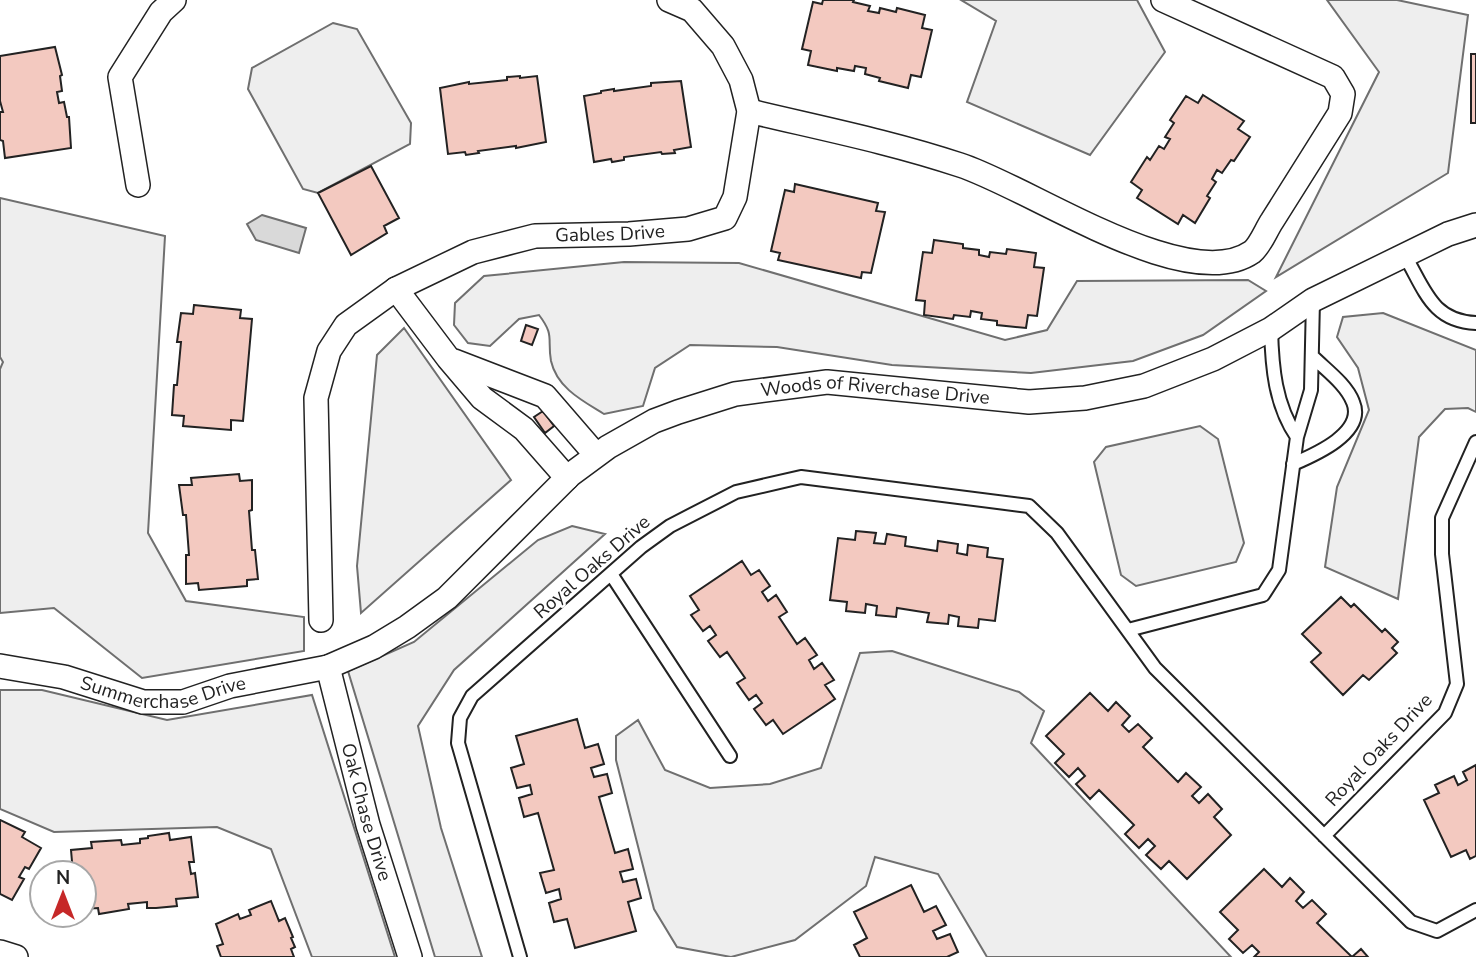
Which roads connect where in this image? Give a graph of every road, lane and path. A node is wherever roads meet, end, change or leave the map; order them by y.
1 (174, 0) edge
2 (669, 0) edge
3 (1163, 0) edge
4 (749, 111) junction
5 (138, 185) dead end
6 (1476, 225) edge
7 (1405, 256) junction
8 (396, 289) junction
9 (1313, 300) junction
10 (1476, 323) edge
11 (1271, 329) junction
12 (1312, 356) junction
13 (448, 358) junction
14 (1297, 437) junction
15 (1476, 442) edge
16 (596, 455) junction
17 (1293, 464) junction
18 (566, 478) junction
19 (611, 574) junction
20 (320, 620) dead end
21 (1128, 630) junction
22 (0, 667) edge
23 (328, 667) junction
24 (730, 756) dead end
25 (1324, 836) junction
26 (1476, 910) edge
27 (0, 953) edge
28 (16, 957) edge
29 (410, 957) edge
30 (520, 957) edge

1 - 5 street
2 - 4 street, Gables Drive
3 - 4 street
4 - 8 street, Gables Drive
6 - 7 street, Woods of Riverchase Drive
7 - 9 street, Woods of Riverchase Drive
7 - 10 lane
8 - 13 street
8 - 20 street, Gables Drive
9 - 11 street, Woods of Riverchase Drive
9 - 12 lane
11 - 14 lane
11 - 16 street, Woods of Riverchase Drive
12 - 14 lane
12 - 17 lane
13 - 16 street
13 - 18 street
14 - 17 lane
15 - 25 lane, Royal Oaks Drive
16 - 18 street, Woods of Riverchase Drive
17 - 21 lane
18 - 23 street, Woods of Riverchase Drive
19 - 21 lane, Royal Oaks Drive
19 - 24 lane
19 - 30 lane, Royal Oaks Drive
21 - 25 lane, Royal Oaks Drive
22 - 23 street, Summerchase Drive
23 - 29 street, Oak Chase Drive
25 - 26 lane, Royal Oaks Drive
27 - 28 street

